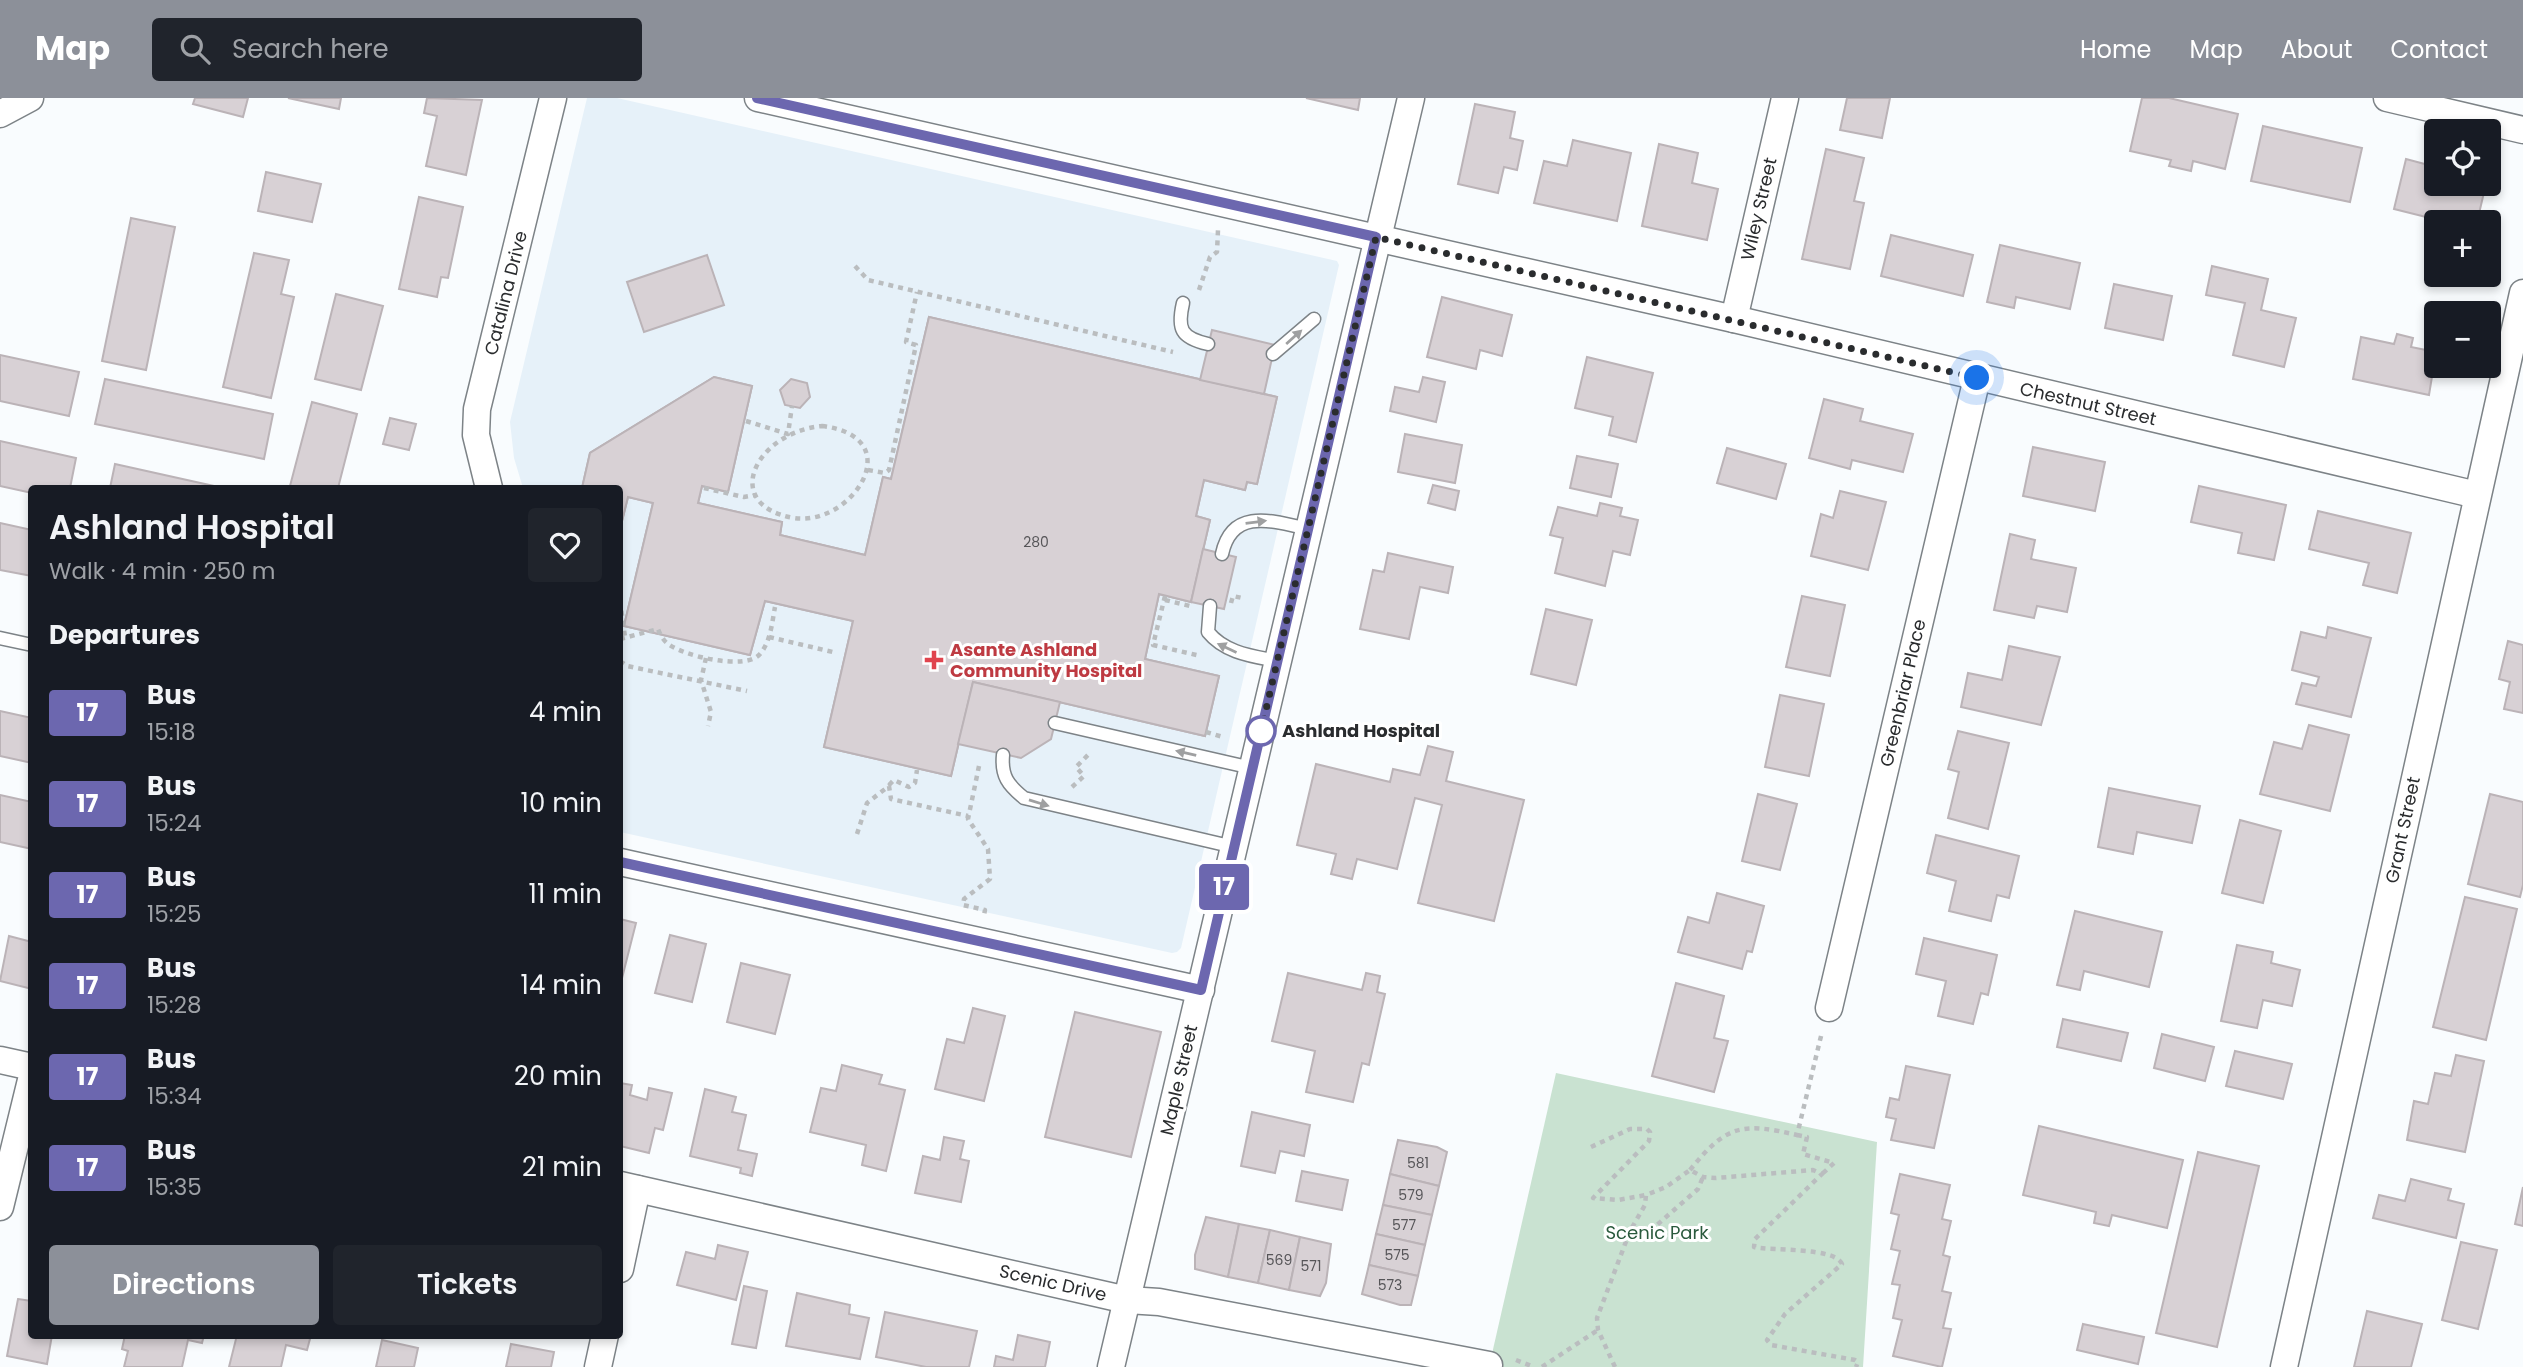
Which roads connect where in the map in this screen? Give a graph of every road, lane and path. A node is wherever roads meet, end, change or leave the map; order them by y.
1 (30, 98) edge
2 (553, 98) edge
3 (758, 98) edge
4 (1411, 98) edge
5 (1785, 98) edge
6 (2387, 98) edge
7 (0, 114) edge
8 (2523, 130) edge
9 (1218, 230) dead end
10 (1376, 237) junction
11 (1210, 257) dead end
12 (855, 266) dead end
13 (917, 292) junction
14 (2523, 293) edge
15 (1183, 303) dead end
16 (1314, 319) dead end
17 (1734, 319) junction
18 (1208, 344) dead end
19 (1179, 354) dead end
20 (1273, 354) dead end
21 (1977, 378) junction
22 (792, 406) dead end
23 (746, 421) dead end
24 (788, 434) junction
25 (868, 470) junction
26 (488, 485) edge
27 (704, 488) dead end
28 (756, 495) junction
29 (2477, 495) junction
30 (1308, 529) junction
31 (1222, 554) dead end
32 (1166, 599) dead end
33 (1210, 606) dead end
34 (775, 607) dead end
35 (769, 637) junction
36 (0, 638) edge
37 (623, 638) edge
38 (28, 644) edge
39 (837, 653) dead end
40 (1207, 657) dead end
41 (706, 658) junction
42 (1277, 661) junction
43 (623, 663) edge
44 (701, 680) junction
45 (747, 691) dead end
46 (1055, 723) dead end
47 (708, 726) dead end
48 (1106, 734) junction
49 (1003, 754) dead end
50 (980, 763) dead end
51 (1252, 768) junction
52 (917, 771) dead end
53 (889, 786) junction
54 (1061, 808) junction
55 (968, 816) junction
56 (857, 834) dead end
57 (1234, 847) junction
58 (623, 863) edge
59 (980, 909) dead end
60 (1201, 990) junction
61 (1829, 1008) joint
62 (0, 1060) edge
63 (28, 1066) edge
64 (28, 1092) edge
65 (1797, 1135) junction
66 (1591, 1147) dead end
67 (1690, 1170) junction
68 (1822, 1175) junction
69 (1703, 1177) junction
70 (628, 1187) edge
71 (1646, 1195) junction
72 (0, 1207) edge
73 (1630, 1231) junction
74 (623, 1238) edge
75 (1127, 1300) junction
76 (1598, 1329) junction
77 (604, 1339) edge
78 (1489, 1365) dead end
79 (598, 1367) edge
80 (1111, 1367) edge
81 (1542, 1367) edge
82 (1615, 1367) edge
83 (1856, 1367) edge
84 (2284, 1367) edge

1 - 7 street
2 - 26 street, Catalina Drive
3 - 10 street, Chestnut Street
4 - 10 street, Maple Street
5 - 17 street, Wiley Street
6 - 8 street
9 - 11 path
10 - 17 street, Chestnut Street
10 - 30 street, Maple Street
12 - 13 path
13 - 19 path
13 - 25 path
14 - 29 street, Grant Street
15 - 18 lane
20 -> 16 lane
17 - 21 street, Chestnut Street
21 - 29 street, Chestnut Street
21 - 61 street, Greenbriar Place
22 - 24 path
23 - 24 path
24 - 25 path
24 - 28 path
25 - 28 path
27 - 28 path
29 - 84 street, Grant Street
31 -> 30 lane
30 - 42 street, Maple Street
32 - 40 path
42 -> 33 lane
34 - 35 path
35 - 39 path
35 - 41 path
36 - 38 lane
37 - 41 path
41 - 44 path
42 - 51 street, Maple Street
43 - 44 path
44 - 45 path
44 - 47 path
46 - 48 lane
51 -> 48 lane
48 - 54 path
49 -> 54 lane
50 - 55 path
51 - 57 street, Maple Street
52 - 53 path
53 - 55 path
53 - 56 path
54 - 57 lane
55 - 59 path
57 - 60 street, Maple Street
58 - 60 street
60 - 75 street, Maple Street
61 - 65 path
62 - 63 street
64 - 72 street
65 - 67 path
65 - 68 path
66 - 71 path
67 - 69 path
67 - 71 path
68 - 69 path
68 - 83 path
69 - 73 path
70 - 74 street
70 - 75 street, Scenic Drive
71 - 73 path
73 - 76 path
75 - 78 street, Scenic Drive
75 - 80 street, Maple Street
76 - 81 path
76 - 82 path
77 - 79 street

